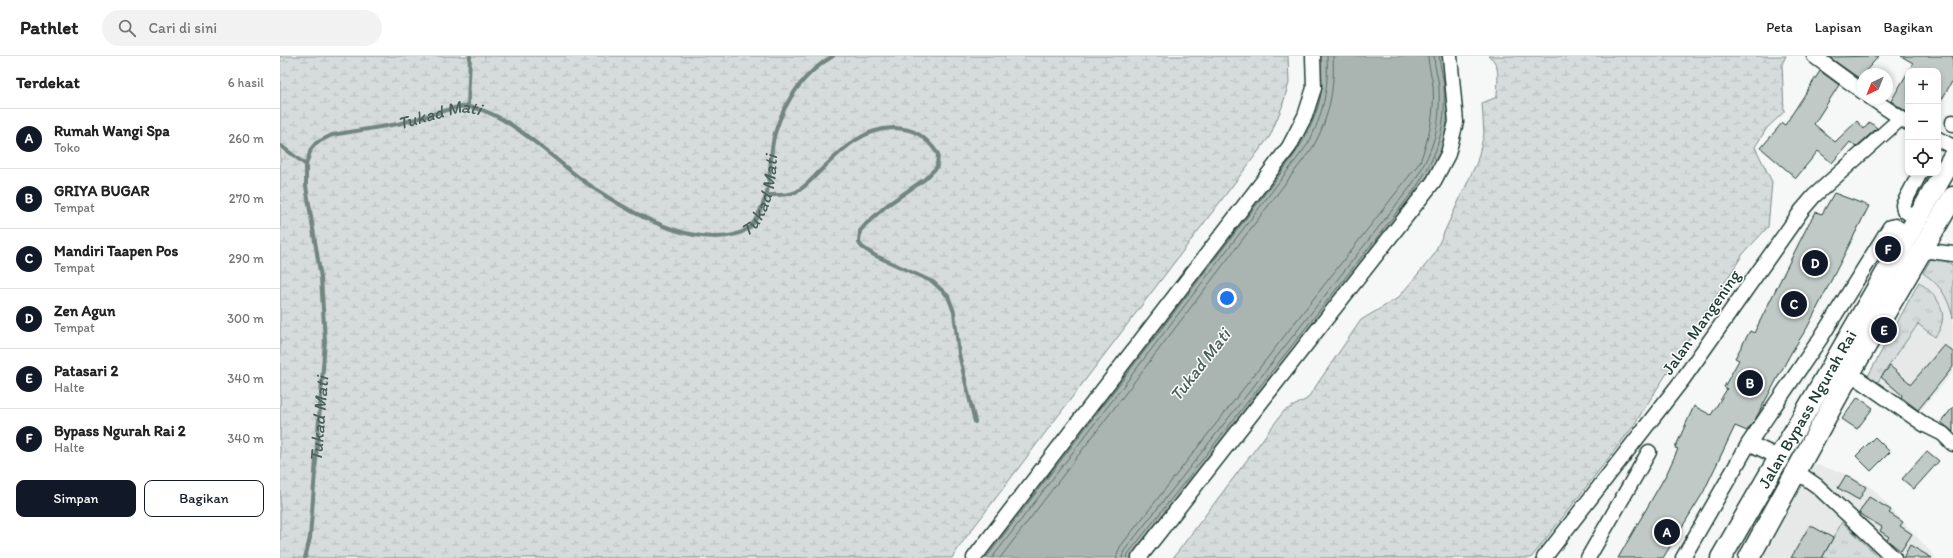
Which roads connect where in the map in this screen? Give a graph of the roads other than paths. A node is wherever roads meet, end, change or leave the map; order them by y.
1 (1313, 56) edge
2 (1450, 56) edge
3 (1814, 56) edge
4 (1857, 88) edge
5 (1880, 104) edge
6 (1904, 121) edge
7 (1940, 140) edge
8 (1953, 147) edge
9 (1945, 168) edge
10 (1918, 176) edge
11 (1953, 197) edge
12 (1913, 227) junction
13 (1922, 250) junction
14 (1953, 254) edge
15 (1820, 339) junction
16 (1843, 350) junction
17 (1850, 373) junction
18 (1749, 443) junction
19 (1953, 444) edge
20 (1649, 452) dead end
21 (1780, 458) junction
22 (1797, 472) junction
23 (974, 558) edge
24 (1139, 558) edge
25 (1544, 558) edge
26 (1588, 558) edge
27 (1683, 558) edge
28 (1721, 558) edge
29 (1749, 558) edge
30 (1894, 558) edge

1 - 23 street
2 - 24 street
3 - 4 street
5 - 6 street
6 - 25 street, Jalan Mangening
7 - 8 street
9 - 12 highway, Jalan Bypass Ngurah Rai
10 - 12 street
11 - 13 highway, Jalan Bypass Ngurah Rai
12 - 15 street
12 - 16 highway, Jalan Bypass Ngurah Rai
13 - 14 street
13 - 17 highway, Jalan Bypass Ngurah Rai
15 - 16 street
15 - 18 street
16 - 21 highway, Jalan Bypass Ngurah Rai
17 - 19 street
17 - 22 highway, Jalan Bypass Ngurah Rai
18 - 21 street
18 - 27 street
20 - 26 street
21 - 28 highway, Jalan Bypass Ngurah Rai
22 - 29 highway, Jalan Bypass Ngurah Rai
22 - 30 street

